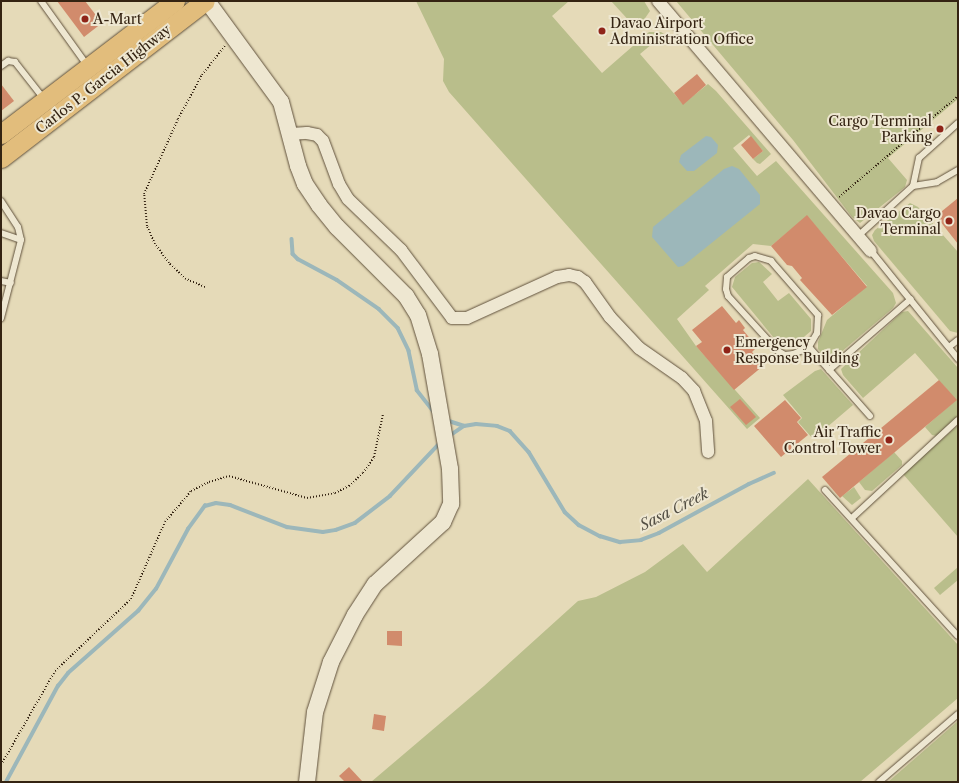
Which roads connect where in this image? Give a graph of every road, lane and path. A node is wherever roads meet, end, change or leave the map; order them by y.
1 (41, 1) edge
2 (175, 1) edge
3 (658, 1) edge
4 (199, 3) edge
5 (135, 31) junction
6 (234, 36) junction
7 (146, 46) junction
8 (1, 66) edge
9 (88, 67) junction
10 (958, 96) edge
11 (45, 100) junction
12 (958, 124) edge
13 (2, 132) edge
14 (292, 134) junction
15 (1, 158) edge
16 (958, 170) edge
17 (913, 186) junction
18 (1, 201) edge
19 (831, 204) junction
20 (1, 234) edge
21 (858, 236) junction
22 (21, 240) junction
23 (871, 251) joint
24 (1, 281) edge
25 (11, 283) junction
26 (204, 288) dead end
27 (910, 299) junction
28 (1, 318) edge
29 (958, 340) edge
30 (809, 347) junction
31 (949, 348) junction
32 (958, 359) edge
33 (829, 370) junction
34 (383, 414) dead end
35 (870, 416) dead end
36 (958, 420) edge
37 (708, 452) dead end
38 (825, 490) dead end
39 (852, 518) junction
40 (958, 636) edge
41 (958, 714) edge
42 (1, 765) edge
43 (307, 782) edge
44 (879, 782) edge

1 - 9 lane
2 - 5 highway, Carlos P. Garcia Highway
3 - 19 street
4 - 6 main road
4 - 7 highway, Carlos P. Garcia Highway
5 - 7 highway
5 - 9 highway, Carlos P. Garcia Highway
6 - 14 main road
6 - 26 path
7 - 15 highway, Carlos P. Garcia Highway
8 - 11 lane
9 - 11 highway, Carlos P. Garcia Highway
10 - 19 path
11 - 13 highway, Carlos P. Garcia Highway
12 - 17 lane
14 - 37 street
14 - 43 main road
16 - 17 lane
17 - 21 lane
18 - 22 lane
19 - 21 street
20 - 22 lane
21 - 23 street
22 - 25 lane
23 - 27 lane
24 - 25 lane
25 - 28 lane
27 - 31 lane
27 - 33 lane
29 - 31 lane
30 - 30 lane
30 - 33 lane
31 - 32 lane
33 - 35 lane
34 - 42 path
36 - 39 lane
38 - 39 lane
39 - 40 lane
41 - 44 lane

